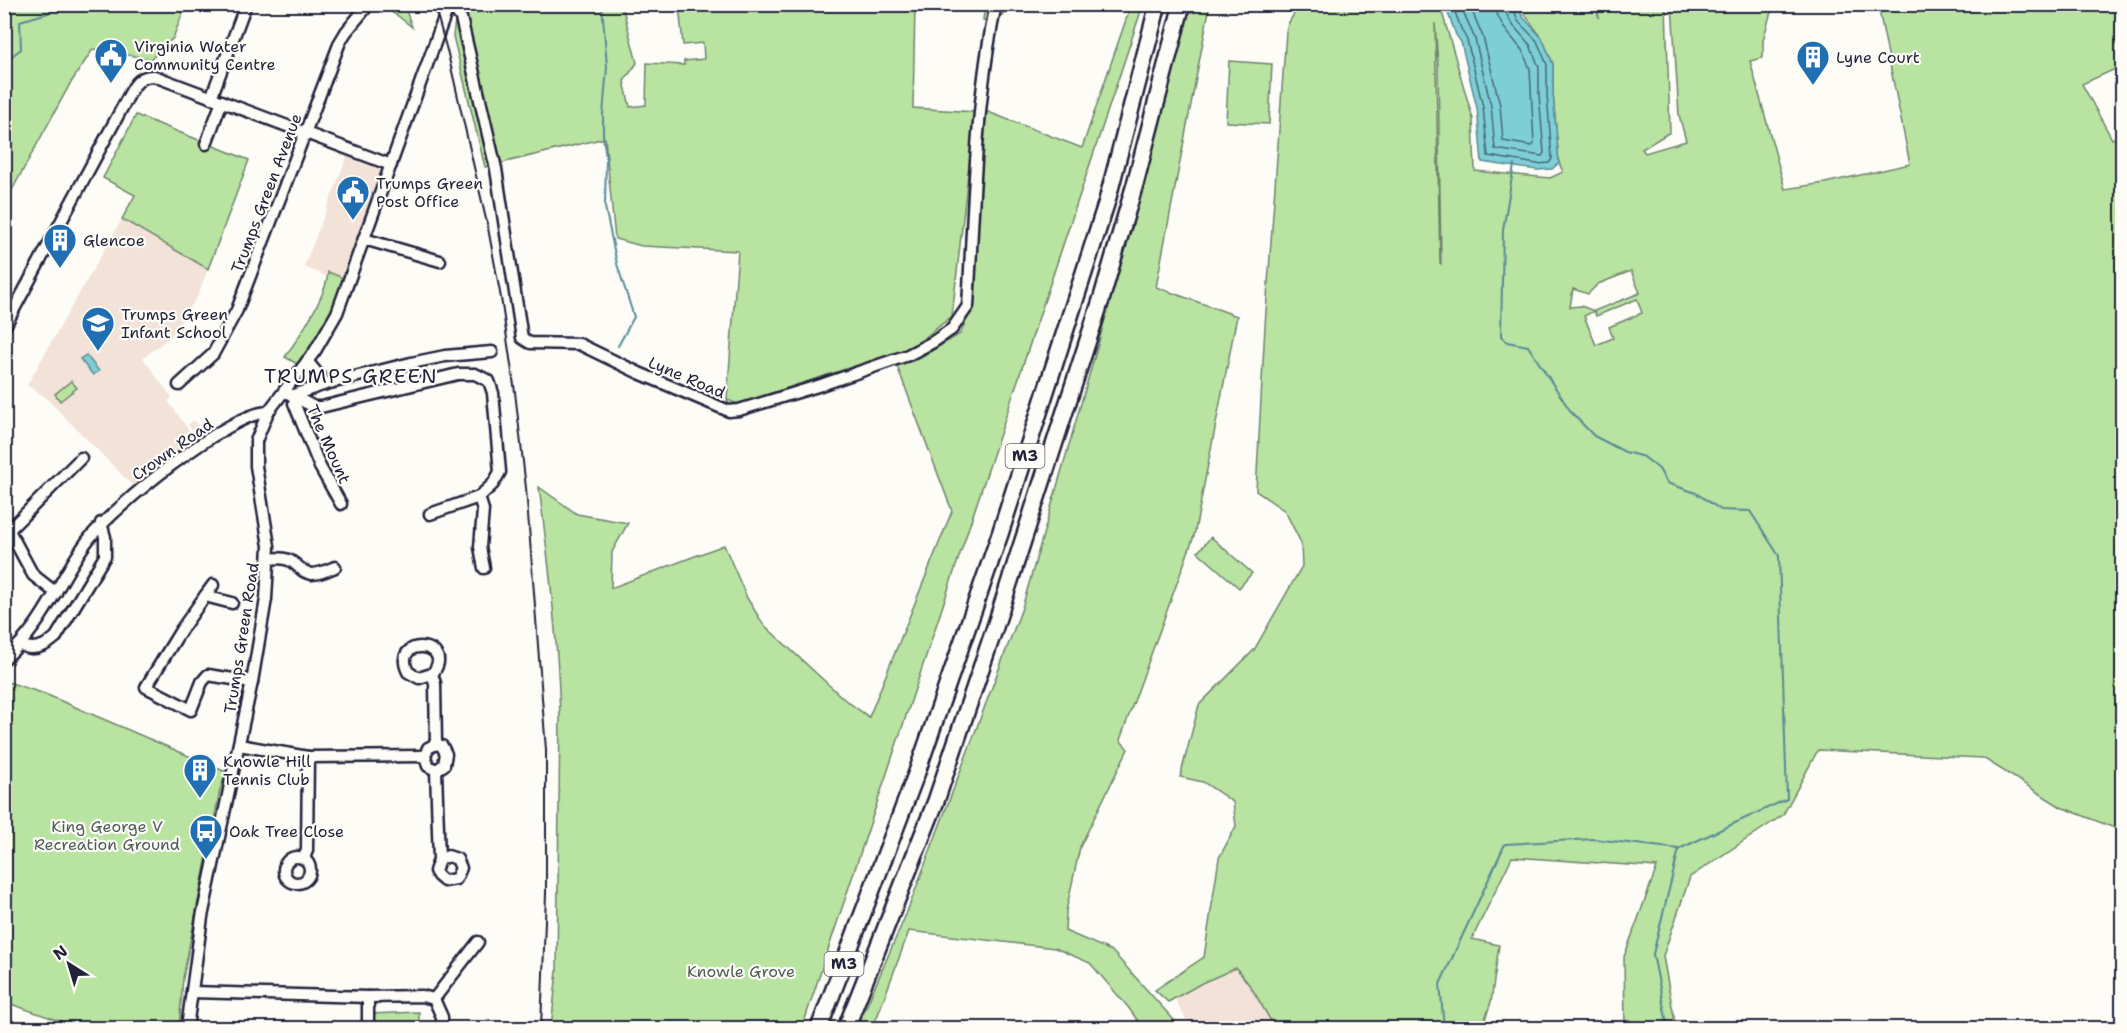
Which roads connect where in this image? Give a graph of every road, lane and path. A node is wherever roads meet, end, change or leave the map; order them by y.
1 (246, 4) edge
2 (369, 4) edge
3 (450, 4) edge
4 (996, 4) edge
5 (1158, 4) edge
6 (1182, 4) edge
7 (216, 99) junction
8 (306, 134) junction
9 (206, 144) dead end
10 (391, 165) junction
11 (364, 239) junction
12 (440, 261) dead end
13 (4, 328) edge
14 (492, 352) dead end
15 (307, 362) junction
16 (326, 384) junction
17 (179, 385) dead end
18 (284, 391) junction
19 (295, 396) junction
20 (268, 412) junction
21 (81, 458) dead end
22 (479, 497) junction
23 (341, 504) dead end
24 (430, 514) dead end
25 (101, 524) junction
26 (7, 525) edge
27 (269, 559) junction
28 (335, 567) dead end
29 (484, 568) dead end
30 (213, 585) dead end
31 (56, 593) junction
32 (205, 596) junction
33 (232, 603) dead end
34 (21, 645) junction
35 (4, 659) edge
36 (432, 674) dead end
37 (252, 682) junction
38 (436, 744) junction
39 (239, 745) junction
40 (425, 756) junction
41 (308, 757) junction
42 (436, 770) junction
43 (304, 859) dead end
44 (439, 860) dead end
45 (478, 942) dead end
46 (192, 992) junction
47 (368, 997) junction
48 (434, 999) junction
49 (187, 1029) edge
50 (368, 1029) edge
51 (442, 1029) edge
52 (819, 1029) edge
53 (846, 1029) edge

1 - 7 street
2 - 8 street, Trumps Green Avenue
3 - 4 street, Lyne Road
3 - 10 street, Trumps Green Road
5 - 52 highway, M3
6 - 53 highway, M3
7 - 8 street
7 - 9 street
7 - 13 street
8 - 10 street
8 - 17 street, Trumps Green Avenue
10 - 11 street, Trumps Green Road
11 - 12 street
11 - 15 street, Trumps Green Road
14 - 16 street
15 - 16 street
15 - 18 street, Trumps Green Road
16 - 19 street
18 - 19 street
18 - 20 street, Trumps Green Road
19 - 22 street
19 - 23 street, The Mount
20 - 25 street, Crown Road
20 - 27 street, Trumps Green Road
21 - 26 street
22 - 24 street
22 - 29 street
25 - 31 street, Crown Road
25 - 34 street
26 - 31 street
27 - 28 street
27 - 37 street, Trumps Green Road
30 - 32 street
31 - 34 street, Crown Road
32 - 33 street
32 - 37 street
34 - 35 street, Crown Road
36 - 38 street
37 - 39 street, Trumps Green Road
38 - 40 street
38 - 42 street
39 - 41 street
39 - 46 street, Trumps Green Road
40 - 41 street
40 - 42 street
41 - 43 street
42 - 44 street
45 - 48 street
46 - 47 street
46 - 49 street, Trumps Green Road
47 - 48 street
47 - 50 street
48 - 51 street

